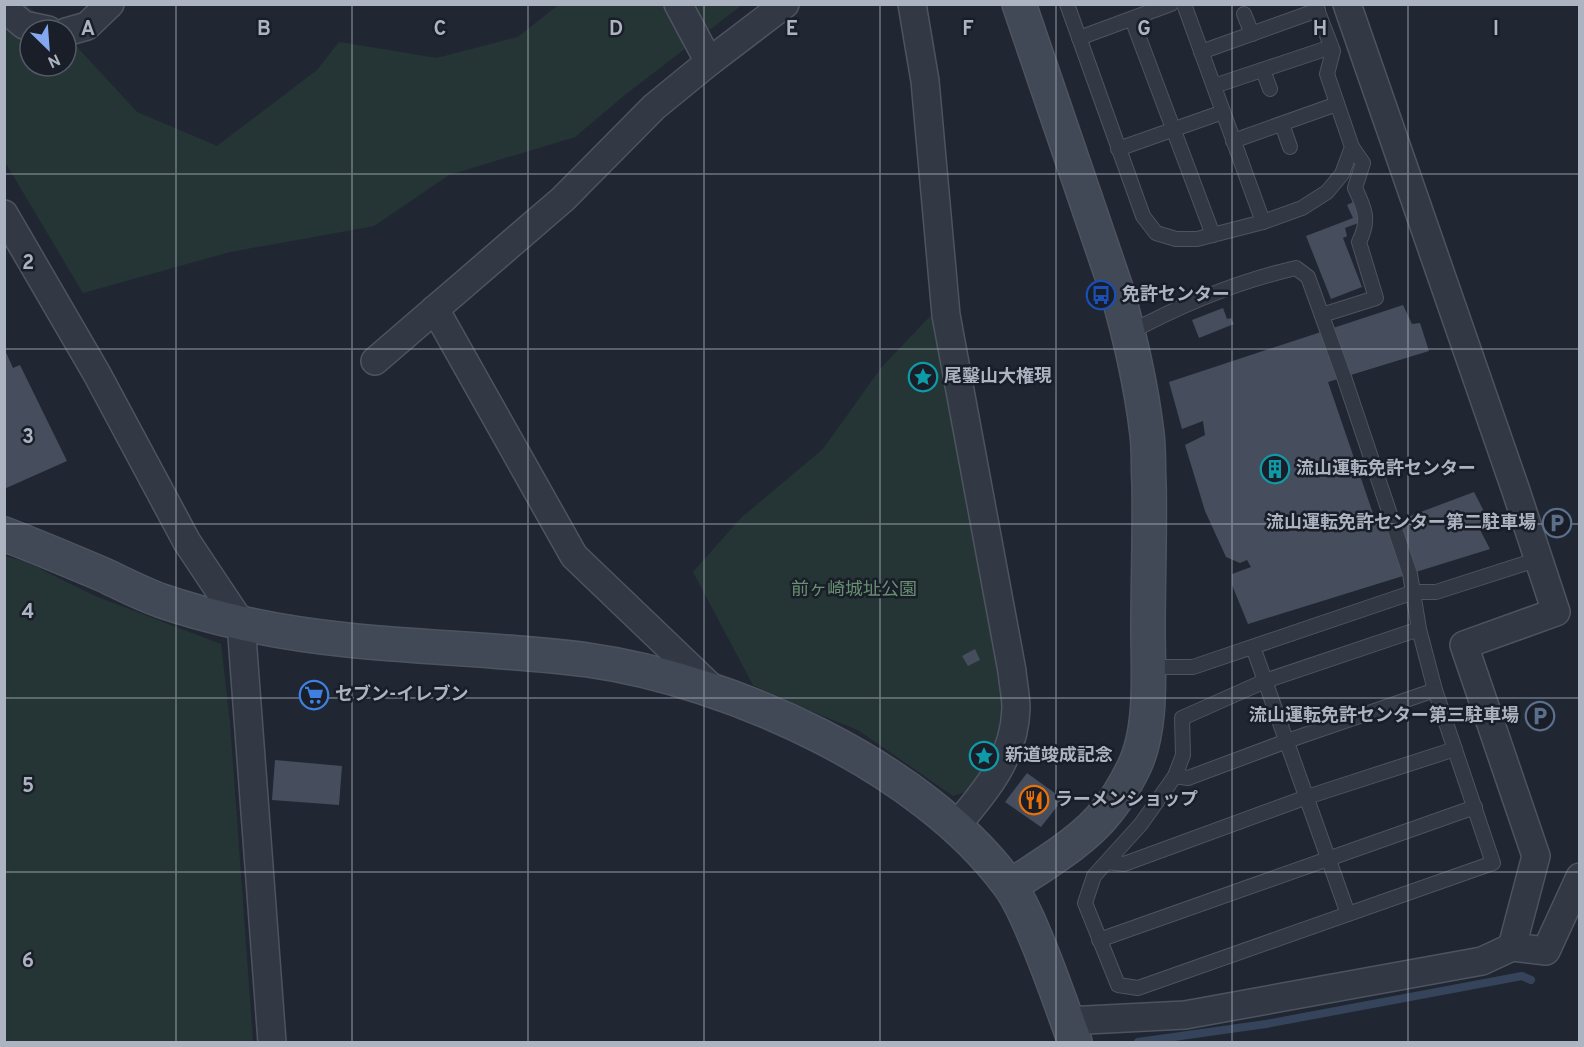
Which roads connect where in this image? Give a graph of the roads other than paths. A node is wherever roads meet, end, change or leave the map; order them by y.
1 (110, 4) edge
2 (678, 4) edge
3 (785, 4) edge
4 (912, 4) edge
5 (1019, 4) edge
6 (1067, 4) edge
7 (1171, 4) edge
8 (1184, 4) edge
9 (1347, 4) edge
10 (1317, 7) edge
11 (4, 8) edge
12 (1244, 14) dead end
13 (1132, 19) junction
14 (18, 21) edge
15 (78, 29) edge
16 (1252, 34) junction
17 (1079, 38) junction
18 (1331, 47) junction
19 (1201, 52) junction
20 (709, 62) junction
21 (1263, 70) junction
22 (1214, 87) junction
23 (1270, 89) dead end
24 (1337, 104) junction
25 (1223, 112) junction
26 (1282, 124) junction
27 (1171, 129) junction
28 (1233, 141) junction
29 (1290, 147) dead end
30 (1352, 147) junction
31 (1118, 149) junction
32 (4, 214) edge
33 (1263, 222) junction
34 (1213, 235) junction
35 (435, 309) junction
36 (1322, 315) junction
37 (1129, 333) junction
38 (375, 361) dead end
39 (4, 534) edge
40 (1539, 559) junction
41 (1414, 592) junction
42 (241, 623) junction
43 (1419, 629) junction
44 (1253, 647) junction
45 (1148, 667) junction
46 (1265, 681) junction
47 (1435, 690) junction
48 (716, 692) junction
49 (1287, 741) junction
50 (1455, 749) junction
51 (1175, 776) junction
52 (1307, 797) junction
53 (1475, 807) junction
54 (956, 826) junction
55 (1107, 862) junction
56 (1580, 878) edge
57 (1011, 886) junction
58 (1348, 914) junction
59 (1099, 940) junction
60 (1512, 947) junction
61 (1071, 1031) edge
62 (272, 1042) edge

1 - 15 street
2 - 20 street
3 - 20 street
4 - 54 street
5 - 37 street
6 - 17 lane
7 - 13 lane
8 - 19 lane
9 - 40 street
10 - 16 lane
10 - 18 lane
11 - 14 street
12 - 16 lane
13 - 17 lane
13 - 27 lane
16 - 19 lane
17 - 31 lane
18 - 21 lane
18 - 24 lane
19 - 22 lane
20 - 35 street
21 - 22 lane
21 - 23 lane
22 - 25 lane
24 - 26 lane
24 - 30 lane
25 - 27 lane
25 - 28 lane
26 - 28 lane
26 - 29 lane
27 - 31 lane
27 - 34 lane
28 - 33 lane
30 - 33 lane
30 - 36 lane
31 - 34 lane
32 - 42 street
33 - 34 lane
35 - 38 street
35 - 48 street
36 - 37 lane
36 - 41 lane
37 - 45 street
39 - 42 street
40 - 41 lane
40 - 60 street
41 - 43 lane
41 - 44 lane
42 - 48 street
42 - 62 street
43 - 46 lane
43 - 47 lane
44 - 45 lane
44 - 46 lane
45 - 57 street
46 - 49 lane
46 - 51 lane
47 - 49 lane
47 - 50 lane
48 - 54 street
49 - 51 lane
49 - 52 lane
50 - 52 lane
50 - 53 lane
51 - 55 lane
52 - 55 lane
52 - 58 lane
53 - 58 lane
53 - 59 lane
54 - 57 street
55 - 59 lane
56 - 60 street
57 - 61 street
58 - 59 lane
60 - 61 street

